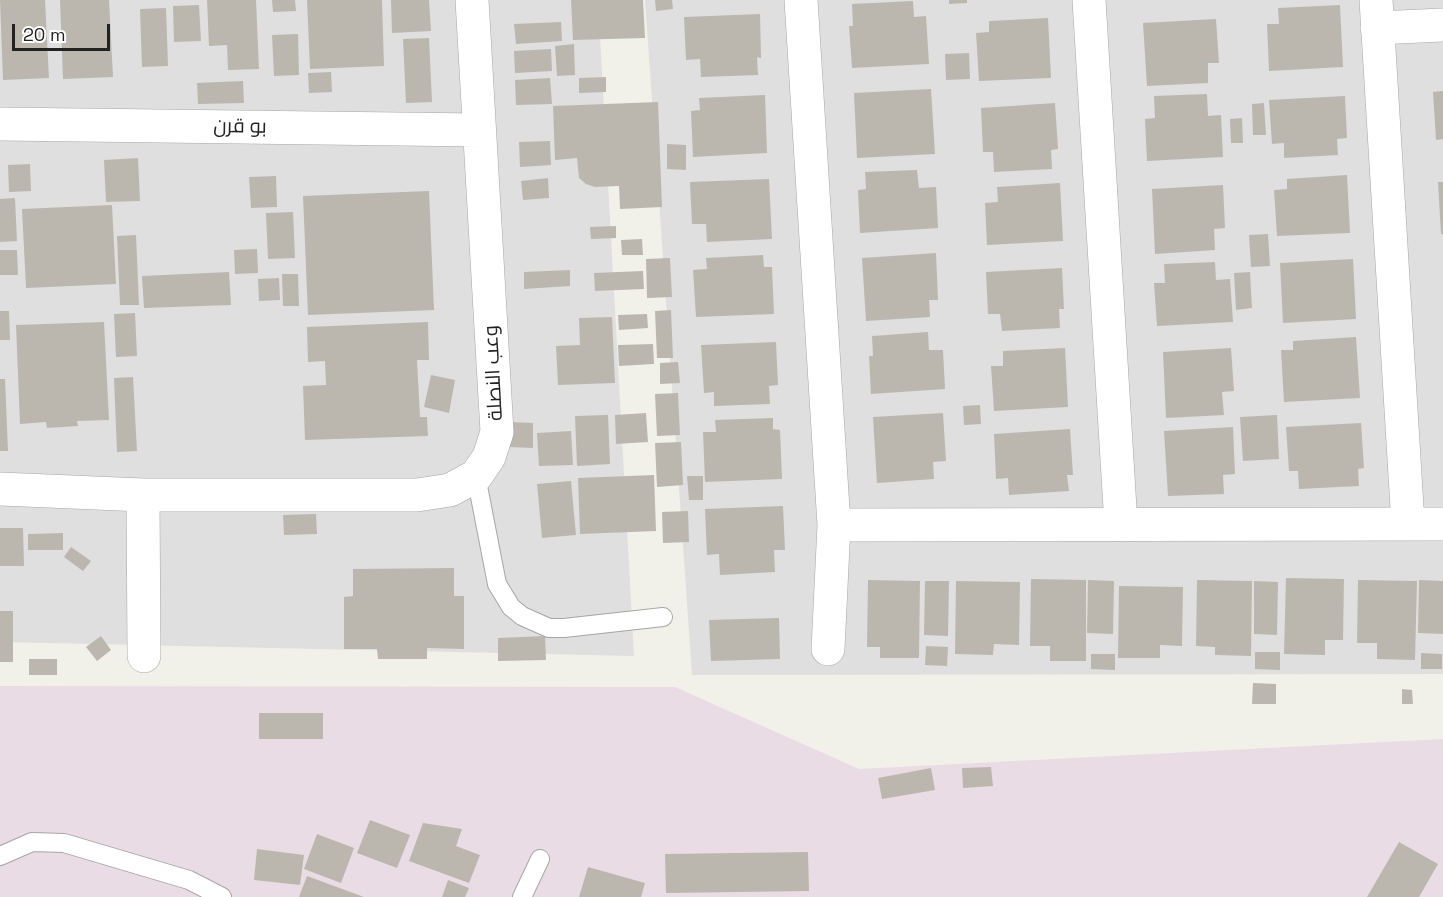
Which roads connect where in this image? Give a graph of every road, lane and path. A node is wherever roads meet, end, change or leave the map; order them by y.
1 (472, 0) edge
2 (801, 0) edge
3 (1089, 0) edge
4 (1377, 14) edge
5 (1443, 25) edge
6 (0, 124) edge
7 (479, 130) junction
8 (476, 476) junction
9 (0, 489) edge
10 (143, 495) junction
11 (1408, 524) junction
12 (1443, 524) edge
13 (834, 525) junction
14 (1121, 525) junction
15 (663, 616) dead end
16 (828, 648) dead end
17 (144, 656) dead end
18 (0, 856) edge
19 (540, 859) dead end
20 (222, 897) edge
21 (522, 897) edge

1 - 7 street, وعب النصلة
2 - 13 street
3 - 14 street
4 - 5 street
4 - 11 street
6 - 7 street, بو قرن
7 - 8 street, وعب النصلة
8 - 10 street
8 - 15 lane
9 - 10 street
10 - 17 street
11 - 12 street
11 - 14 street
13 - 14 street
13 - 16 street
18 - 20 lane
19 - 21 lane

